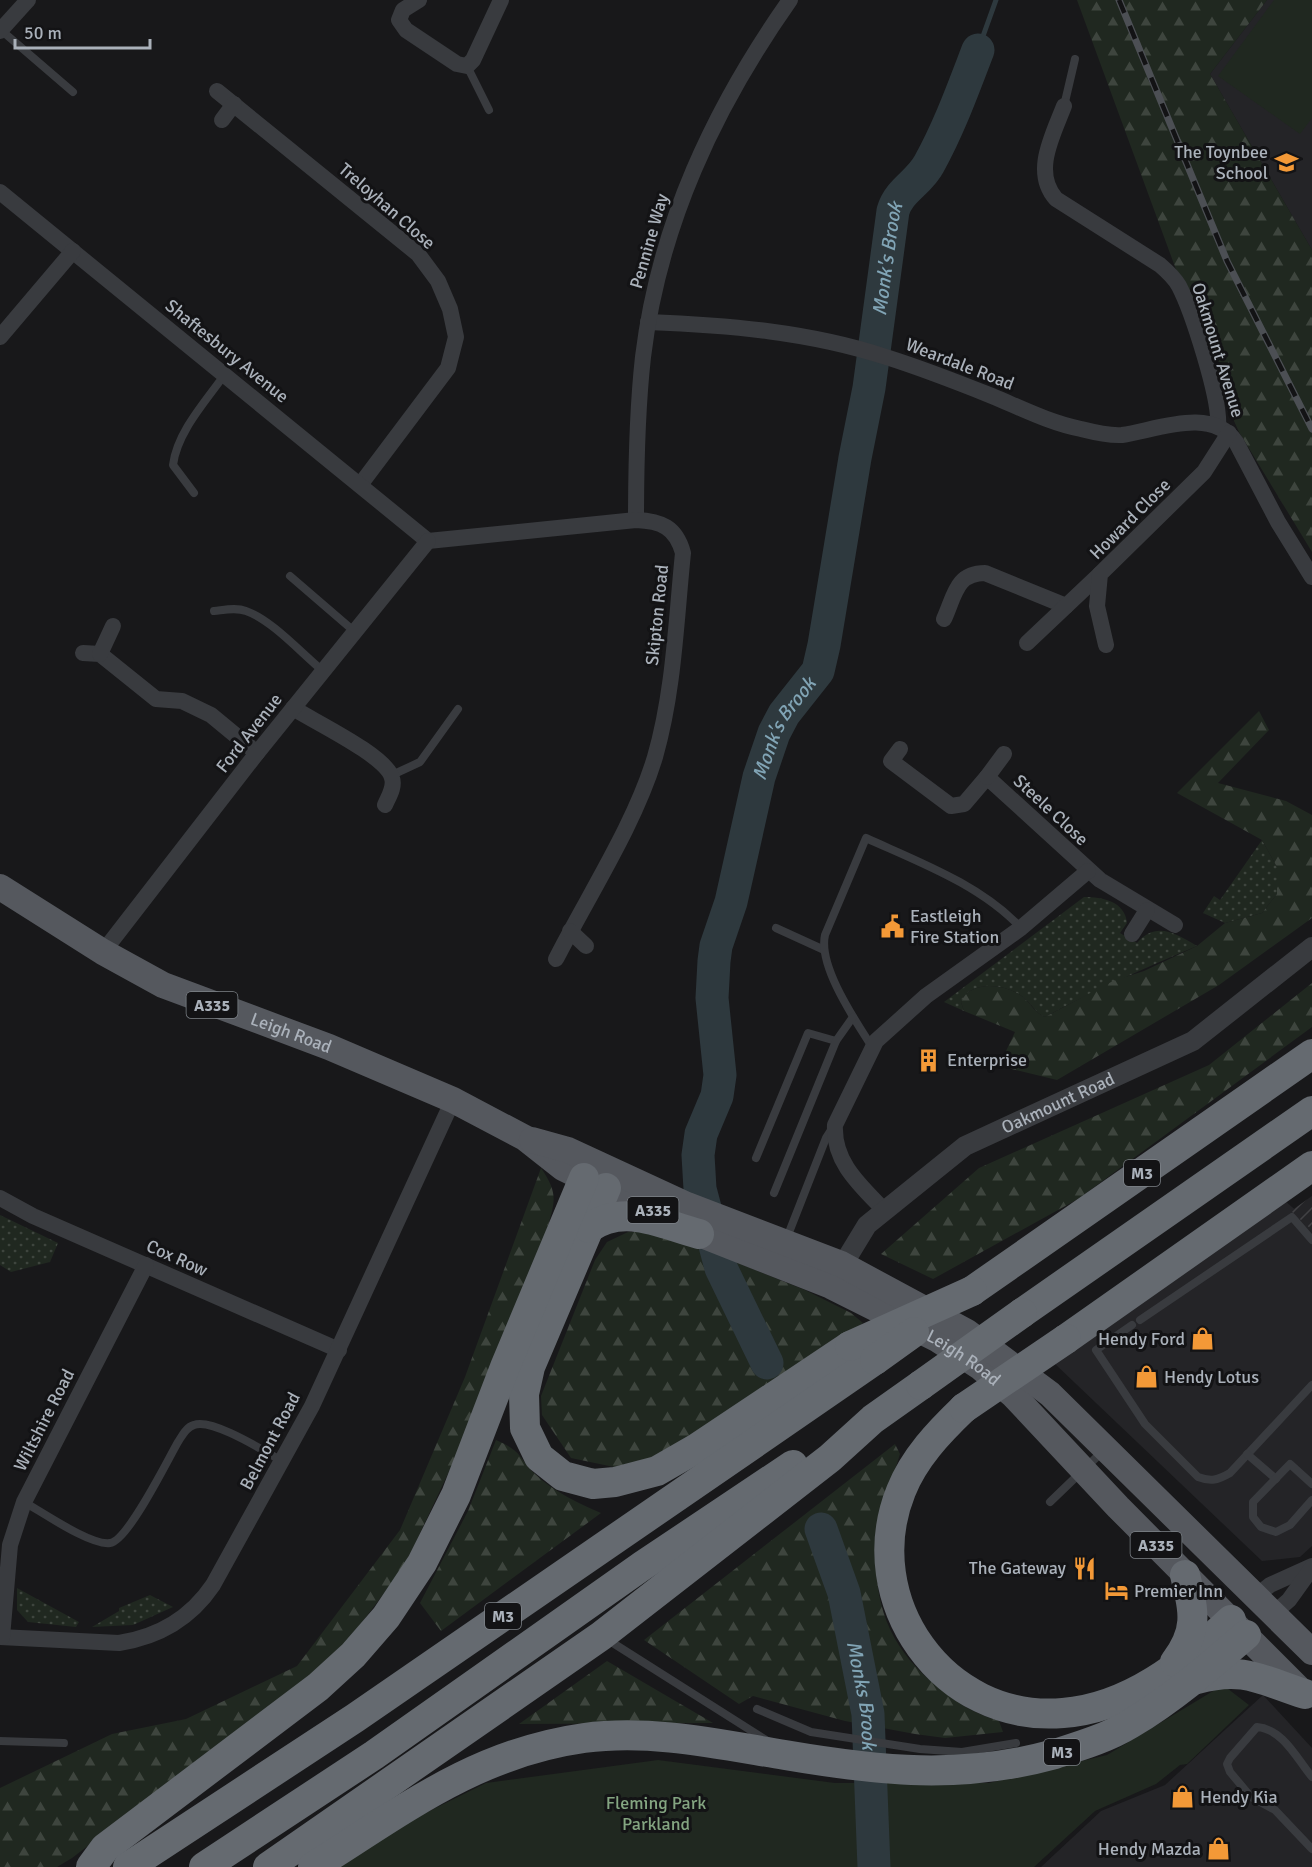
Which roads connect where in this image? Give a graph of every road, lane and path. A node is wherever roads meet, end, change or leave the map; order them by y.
1 (28, 0) edge
2 (419, 0) edge
3 (501, 0) edge
4 (790, 0) edge
5 (0, 31) edge
6 (1075, 59) dead end
7 (467, 66) junction
8 (217, 91) dead end
9 (73, 92) dead end
10 (234, 104) junction
11 (1064, 106) joint
12 (489, 110) dead end
13 (222, 120) dead end
14 (0, 192) edge
15 (73, 251) junction
16 (648, 322) junction
17 (0, 337) edge
18 (225, 374) junction
19 (1223, 430) junction
20 (360, 485) junction
21 (194, 493) dead end
22 (636, 520) junction
23 (428, 541) junction
24 (1100, 574) junction
25 (290, 576) dead end
26 (1312, 577) edge
27 (1066, 606) junction
28 (214, 611) dead end
29 (944, 619) dead end
30 (113, 626) dead end
31 (355, 632) junction
32 (1027, 643) dead end
33 (1106, 645) dead end
34 (83, 653) dead end
35 (100, 654) junction
36 (323, 671) junction
37 (293, 708) junction
38 (458, 709) dead end
39 (900, 749) dead end
40 (257, 753) junction
41 (1004, 754) dead end
42 (392, 775) junction
43 (987, 777) junction
44 (385, 805) dead end
45 (1088, 871) junction
46 (0, 887) edge
47 (1147, 910) junction
48 (1175, 925) dead end
49 (776, 928) dead end
50 (1021, 928) junction
51 (570, 931) junction
52 (1132, 934) dead end
53 (586, 946) dead end
54 (1312, 947) edge
55 (822, 949) junction
56 (103, 952) junction
57 (556, 959) dead end
58 (853, 1017) junction
59 (836, 1041) junction
60 (872, 1047) junction
61 (1312, 1054) edge
62 (453, 1100) junction
63 (1312, 1111) edge
64 (835, 1125) junction
65 (525, 1138) junction
66 (756, 1158) dead end
67 (1312, 1166) edge
68 (589, 1175) junction
69 (774, 1192) dead end
70 (0, 1198) edge
71 (884, 1210) junction
72 (589, 1228) junction
73 (699, 1234) junction
74 (1312, 1240) edge
75 (780, 1253) junction
76 (146, 1265) junction
77 (836, 1275) junction
78 (339, 1350) junction
79 (863, 1353) junction
80 (1312, 1385) edge
81 (873, 1419) junction
82 (1105, 1449) junction
83 (1247, 1454) junction
84 (282, 1461) junction
85 (1082, 1470) junction
86 (1276, 1479) junction
87 (1312, 1484) edge
88 (1312, 1500) edge
89 (24, 1502) junction
90 (1050, 1502) dead end
91 (1312, 1567) edge
92 (1185, 1575) junction
93 (1264, 1605) junction
94 (1238, 1627) junction
95 (601, 1636) junction
96 (1, 1637) edge
97 (1312, 1652) edge
98 (1182, 1675) junction
99 (1308, 1697) edge
100 (757, 1709) dead end
101 (0, 1742) edge
102 (64, 1743) dead end
103 (1016, 1743) dead end
104 (805, 1759) junction
105 (916, 1760) junction
106 (1312, 1777) edge
107 (1312, 1849) edge
108 (91, 1867) edge
109 (128, 1867) edge
110 (204, 1867) edge
111 (268, 1867) edge
112 (313, 1867) edge

1 - 5 street
2 - 7 street
3 - 7 street
4 - 16 street, Pennine Way
5 - 9 lane
6 - 11 lane
7 - 12 lane
8 - 10 street, Treloyhan Close
10 - 13 street
10 - 20 street, Treloyhan Close
11 - 19 street, Oakmount Avenue
14 - 15 street, Shaftesbury Avenue
15 - 17 street
15 - 18 street, Shaftesbury Avenue
16 - 19 street, Weardale Road
16 - 22 street, Pennine Way
18 - 20 street, Shaftesbury Avenue
18 - 21 lane
19 - 24 street, Howard Close
19 - 26 street, Oakmount Avenue
20 - 23 street, Shaftesbury Avenue
22 - 23 street, Skipton Road
22 - 51 street, Skipton Road
23 - 31 street, Ford Avenue
24 - 27 street
24 - 33 street, Howard Close
25 - 31 lane
27 - 29 street
27 - 32 street
28 - 36 lane
30 - 35 street
31 - 36 street, Ford Avenue
34 - 35 street
35 - 40 street
36 - 37 street, Ford Avenue
37 - 40 street, Ford Avenue
37 - 42 street
38 - 42 lane
39 - 43 street, Steele Close
40 - 56 street, Ford Avenue
41 - 43 street, Steele Close
42 - 44 street
43 - 45 street, Steele Close
45 - 47 street, Steele Close
45 - 50 street, Steele Close
46 - 56 main road, Leigh Road / A335
47 - 48 street, Steele Close
47 - 52 street
49 - 55 lane
50 - 55 lane
50 - 60 street, Steele Close
51 - 53 street
51 - 57 street, Skipton Road
54 - 71 street, Oakmount Road
55 - 58 lane
56 - 62 main road, Leigh Road / A335
58 - 59 lane
58 - 60 lane
59 - 66 lane
59 - 69 lane
60 - 64 street, Steele Close
61 - 79 highway, M3, bridge
62 - 65 main road, Leigh Road / A335
62 - 78 street, Belmont Road
63 - 81 highway, M3, bridge
64 - 71 street
64 - 75 lane
65 - 68 main road, Leigh Road / A335
65 - 68 main road, Leigh Road / A335
67 - 98 highway, M3, bridge
68 - 72 highway, M3
68 - 73 main road, Leigh Road / A335
68 - 75 main road, Leigh Road / A335
68 - 108 highway
70 - 76 street, Cox Row
71 - 77 street, Oakmount Road
72 - 73 highway
72 - 79 highway, M3
73 - 75 main road, Leigh Road / A335
74 - 83 lane
75 - 77 main road, Leigh Road / A335
76 - 78 street, Cox Row
76 - 89 street, Wiltshire Road
77 - 82 main road, Leigh Road / A335
77 - 85 main road, Leigh Road / A335
78 - 84 street, Belmont Road
79 - 109 highway, M3
80 - 83 lane
81 - 95 highway, M3
81 - 110 highway, M3
82 - 85 lane
82 - 93 main road, Leigh Road / A335
83 - 86 lane
84 - 89 lane
84 - 96 street, Belmont Road
85 - 90 lane
85 - 92 main road, Leigh Road / A335
86 - 87 lane
86 - 88 lane
89 - 96 street, Wiltshire Road
91 - 93 street
91 - 93 street
92 - 94 main road, Leigh Road / A335
92 - 98 highway, M3
93 - 94 main road
93 - 97 main road, Leigh Road / A335
94 - 98 highway, M3
94 - 99 main road, Leigh Road / A335
95 - 104 lane
95 - 111 highway, M3
98 - 99 highway, M3
98 - 105 highway, M3
100 - 105 lane
101 - 102 lane
103 - 105 lane
104 - 105 highway, M3
104 - 112 highway, M3
106 - 107 lane

